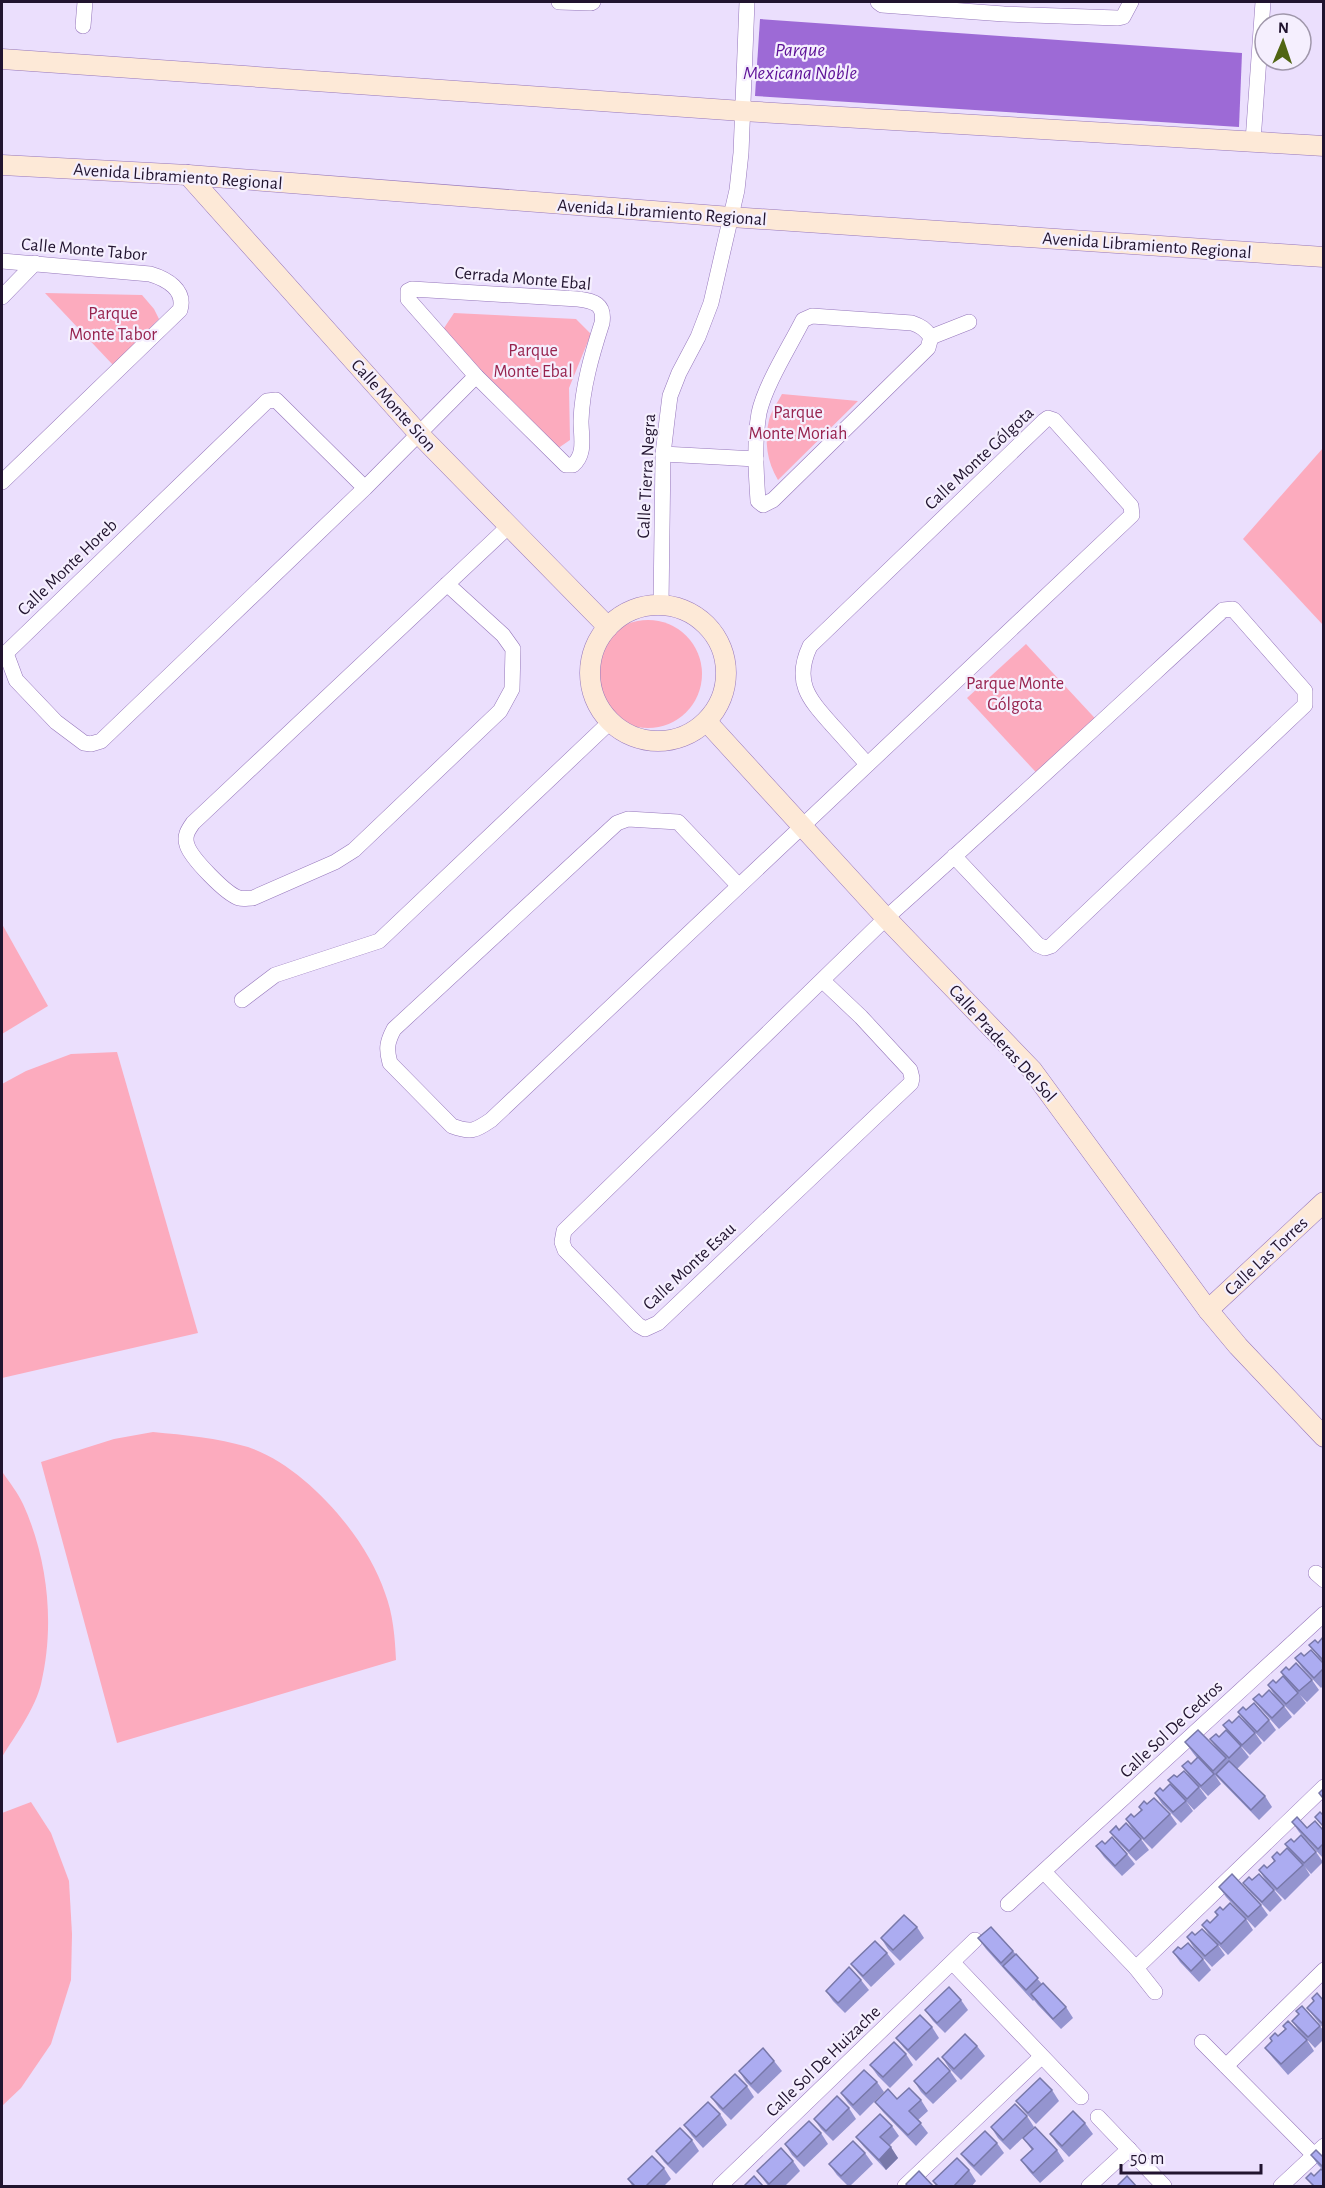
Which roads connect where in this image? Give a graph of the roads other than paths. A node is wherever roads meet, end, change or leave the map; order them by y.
1 (85, 2) edge
2 (559, 2) edge
3 (593, 2) edge
4 (747, 2) edge
5 (1131, 2) edge
6 (1263, 2) edge
7 (880, 3) edge
8 (1004, 8) edge
9 (83, 27) dead end
10 (2, 58) edge
11 (742, 111) junction
12 (1253, 141) junction
13 (1323, 146) edge
14 (2, 165) edge
15 (188, 175) junction
16 (731, 217) junction
17 (1323, 257) edge
18 (2, 261) edge
19 (35, 263) junction
20 (2, 297) edge
21 (969, 322) dead end
22 (931, 337) junction
23 (476, 376) junction
24 (419, 435) junction
25 (663, 454) junction
26 (756, 459) junction
27 (2, 482) edge
28 (365, 488) junction
29 (508, 526) junction
30 (447, 584) junction
31 (661, 605) junction
32 (608, 627) junction
33 (610, 722) junction
34 (707, 722) junction
35 (867, 764) junction
36 (802, 826) junction
37 (954, 856) junction
38 (739, 886) junction
39 (886, 918) junction
40 (823, 981) junction
41 (242, 1000) dead end
42 (1323, 1202) edge
43 (1208, 1310) junction
44 (1323, 1437) edge
45 (1323, 1614) edge
46 (1323, 1787) edge
47 (1044, 1872) junction
48 (1008, 1904) dead end
49 (975, 1940) dead end
50 (953, 1963) junction
51 (1136, 1968) junction
52 (1323, 1970) edge
53 (1155, 1992) dead end
54 (1202, 2042) dead end
55 (1041, 2056) junction
56 (1226, 2066) junction
57 (1081, 2097) dead end
58 (1098, 2117) dead end
59 (1129, 2149) junction
60 (1319, 2150) edge
61 (720, 2187) edge
62 (905, 2187) edge
63 (1089, 2187) edge
64 (1164, 2187) edge
65 (1281, 2187) edge

1 - 9 street
2 - 3 street
4 - 11 street
5 - 8 street
6 - 12 street
7 - 8 street
10 - 11 street
11 - 12 street
11 - 16 street, Calle Tierra Negra
12 - 13 street
14 - 15 street, Avenida Libramiento Regional
15 - 16 street, Avenida Libramiento Regional
15 - 24 street, Calle Monte Sion
16 - 17 street, Avenida Libramiento Regional
16 - 25 street, Calle Tierra Negra
18 - 19 street, Calle Monte Tabor
19 - 20 street
19 - 27 street, Calle Monte Tabor
21 - 22 street
22 - 26 street
22 - 26 street
23 - 23 street, Cerrada Monte Ebal
23 - 24 street, Calle Monte Horeb
24 - 28 street, Calle Monte Horeb
24 - 29 street, Calle Monte Sion
25 - 26 street
25 - 31 street, Calle Tierra Negra
28 - 28 street, Calle Monte Horeb
29 - 30 street
29 - 32 street, Calle Monte Sion
30 - 30 street
31 - 32 street
31 - 34 street
32 - 33 street
33 - 34 street
33 - 41 street
34 - 36 street, Calle Praderas Del Sol
35 - 35 street, Calle Monte Gólgota
35 - 36 street, Calle Monte Gólgota
36 - 38 street, Calle Monte Gólgota
36 - 39 street, Calle Praderas Del Sol
37 - 37 street, Calle Monte Esau
37 - 39 street, Calle Monte Esau
38 - 38 street, Calle Monte Gólgota
39 - 40 street, Calle Monte Esau
39 - 43 street, Calle Praderas Del Sol
40 - 40 street, Calle Monte Esau
42 - 43 street, Calle Las Torres
43 - 44 street, Calle Praderas Del Sol
45 - 47 street, Calle Sol De Cedros
46 - 51 street
47 - 48 street, Calle Sol De Cedros
47 - 51 street
49 - 50 street, Calle Sol De Huizache
50 - 55 street
50 - 61 street, Calle Sol De Huizache
51 - 53 street
52 - 56 street
54 - 56 street
55 - 57 street
55 - 62 street
56 - 60 street
58 - 59 street
59 - 63 street
59 - 64 street
60 - 65 street

